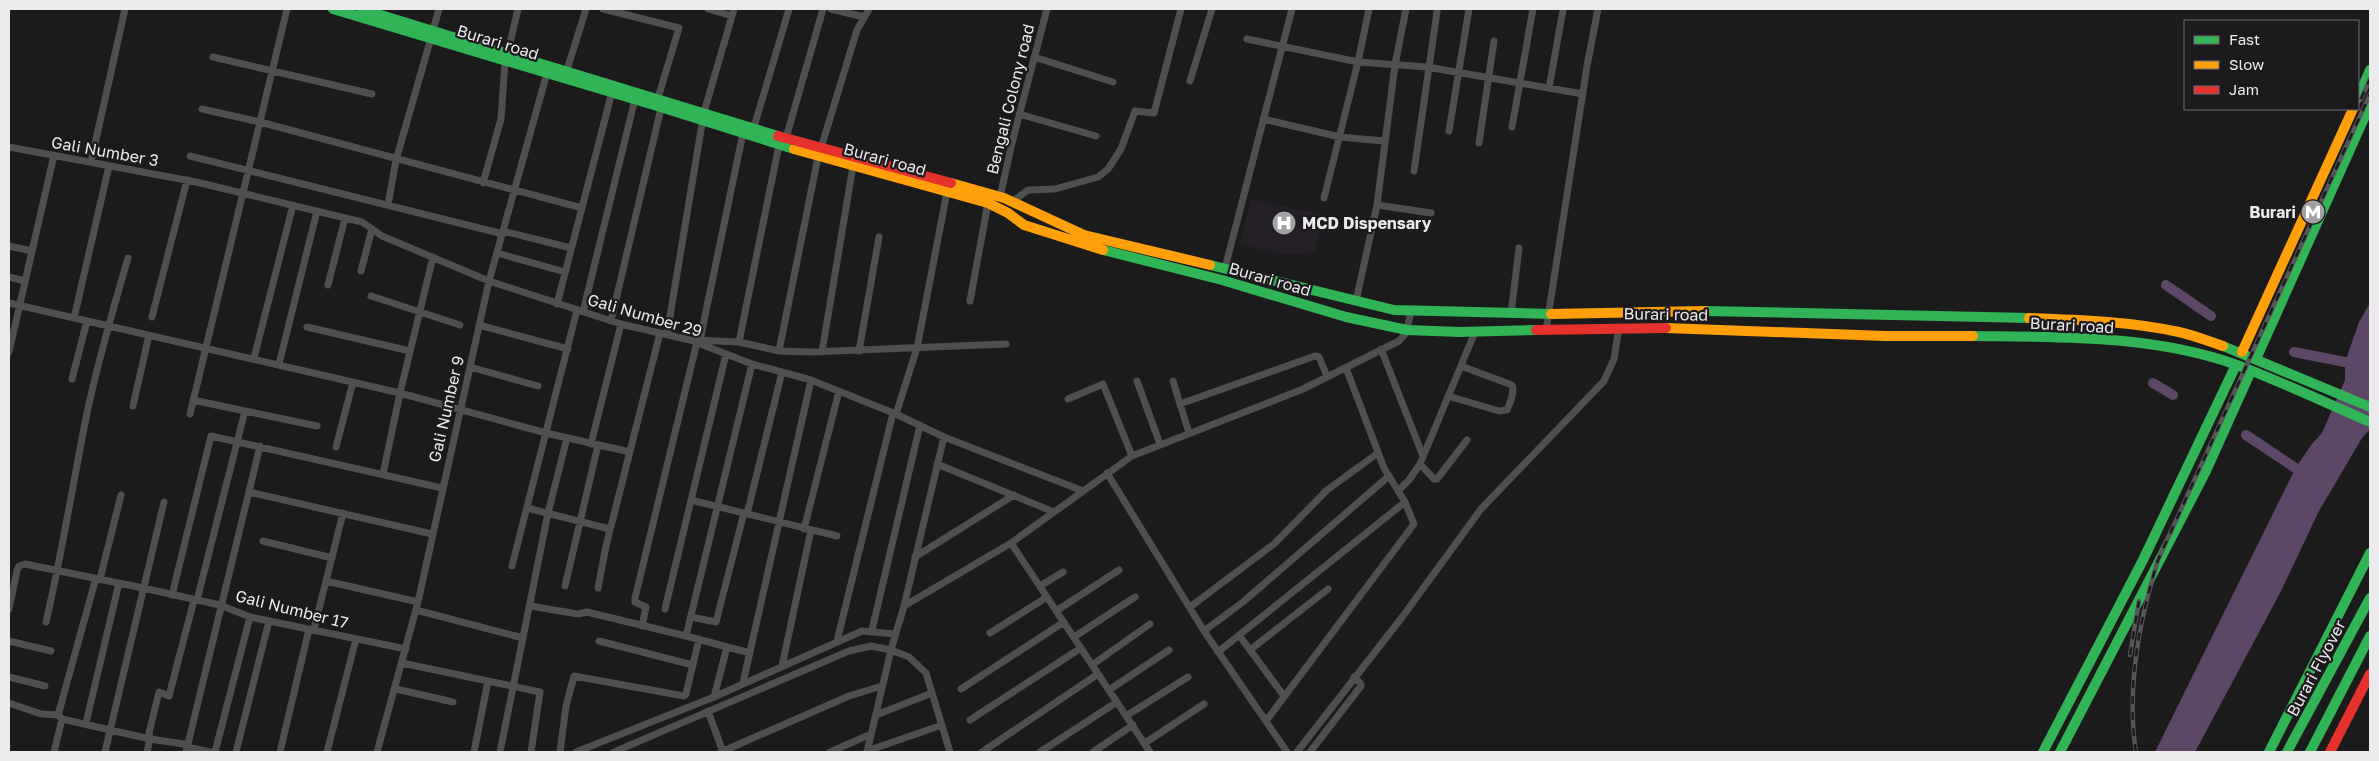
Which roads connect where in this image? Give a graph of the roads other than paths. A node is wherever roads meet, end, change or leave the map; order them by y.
1 (125, 9) edge
2 (287, 9) edge
3 (333, 9) edge
4 (361, 9) edge
5 (439, 9) edge
6 (518, 9) edge
7 (586, 9) edge
8 (602, 9) edge
9 (708, 9) edge
10 (789, 9) edge
11 (823, 9) edge
12 (831, 9) edge
13 (869, 9) edge
14 (1047, 9) edge
15 (1181, 9) edge
16 (1212, 9) edge
17 (1292, 9) edge
18 (1369, 9) edge
19 (1406, 9) edge
20 (1469, 9) edge
21 (1533, 9) edge
22 (1598, 9) edge
23 (1563, 10) edge
24 (383, 12) edge
25 (733, 12) edge
26 (1437, 12) dead end
27 (864, 17) junction
28 (432, 34) junction
29 (1247, 39) dead end
30 (1494, 41) dead end
31 (1283, 48) junction
32 (507, 56) junction
33 (213, 57) dead end
34 (1034, 57) junction
35 (1358, 62) junction
36 (1395, 65) junction
37 (1428, 67) junction
38 (567, 70) junction
39 (2370, 70) edge
40 (272, 71) junction
41 (1458, 72) junction
42 (547, 73) junction
43 (1488, 78) junction
44 (1190, 81) dead end
45 (1113, 82) dead end
46 (1519, 83) junction
47 (1550, 88) junction
48 (612, 92) junction
49 (372, 94) dead end
50 (1583, 94) junction
51 (2359, 96) edge
52 (635, 99) junction
53 (659, 103) junction
54 (2370, 105) edge
55 (202, 109) dead end
56 (2353, 110) edge
57 (1019, 114) junction
58 (703, 116) junction
59 (1263, 119) junction
60 (260, 122) junction
61 (754, 127) junction
62 (1512, 127) dead end
63 (1449, 131) dead end
64 (742, 133) junction
65 (1096, 136) dead end
66 (1340, 137) junction
67 (783, 141) junction
68 (1384, 141) junction
69 (1478, 143) dead end
70 (9, 147) edge
71 (820, 152) junction
72 (54, 156) junction
73 (190, 156) dead end
74 (396, 160) junction
75 (91, 162) junction
76 (109, 166) junction
77 (853, 166) junction
78 (249, 170) junction
79 (1414, 171) dead end
80 (187, 180) junction
81 (196, 182) joint
82 (483, 183) junction
83 (514, 192) junction
84 (948, 192) junction
85 (244, 193) junction
86 (1000, 197) junction
87 (1324, 198) dead end
88 (1013, 201) junction
89 (988, 203) junction
90 (388, 205) junction
91 (1377, 205) junction
92 (293, 206) junction
93 (582, 208) junction
94 (316, 212) junction
95 (1431, 213) dead end
96 (345, 218) junction
97 (372, 228) junction
98 (503, 232) junction
99 (879, 237) dead end
100 (9, 246) edge
101 (572, 248) junction
102 (1519, 248) dead end
103 (32, 251) junction
104 (497, 254) junction
105 (128, 258) dead end
106 (433, 258) junction
107 (1225, 268) junction
108 (361, 271) dead end
109 (565, 272) junction
110 (9, 277) edge
111 (25, 281) junction
112 (488, 281) junction
113 (1279, 282) junction
114 (328, 285) dead end
115 (371, 296) dead end
116 (1276, 296) junction
117 (970, 301) dead end
118 (1356, 301) junction
119 (9, 303) edge
120 (557, 304) junction
121 (19, 306) junction
122 (580, 311) junction
123 (420, 312) junction
124 (1411, 312) junction
125 (1511, 314) junction
126 (1548, 314) junction
127 (152, 317) dead end
128 (74, 318) junction
129 (87, 321) junction
130 (611, 321) junction
131 (621, 324) junction
132 (460, 325) dead end
133 (479, 325) junction
134 (108, 326) junction
135 (307, 327) dead end
136 (1619, 327) junction
137 (1408, 330) junction
138 (1546, 330) junction
139 (1475, 332) junction
140 (149, 334) junction
141 (664, 334) junction
142 (696, 341) junction
143 (739, 342) junction
144 (1006, 344) dead end
145 (206, 347) junction
146 (917, 348) junction
147 (568, 349) junction
148 (1381, 349) junction
149 (410, 351) junction
150 (779, 351) junction
151 (859, 351) junction
152 (9, 352) edge
153 (822, 352) junction
154 (2242, 352) junction
155 (726, 354) junction
156 (254, 358) junction
157 (2256, 359) junction
158 (279, 364) junction
159 (752, 364) junction
160 (2236, 365) junction
161 (1461, 366) junction
162 (470, 367) junction
163 (1346, 368) junction
164 (2251, 370) junction
165 (782, 372) junction
166 (1327, 376) junction
167 (72, 379) dead end
168 (811, 380) junction
169 (1138, 381) dead end
170 (1173, 381) dead end
171 (353, 382) junction
172 (538, 386) dead end
173 (839, 391) junction
174 (400, 393) junction
175 (1448, 396) junction
176 (1068, 399) dead end
177 (193, 400) junction
178 (1180, 404) junction
179 (133, 406) dead end
180 (2370, 406) edge
181 (459, 409) junction
182 (245, 411) junction
183 (894, 413) junction
184 (190, 414) dead end
185 (2370, 422) edge
186 (920, 425) junction
187 (317, 426) dead end
188 (1189, 432) junction
189 (546, 433) junction
190 (944, 437) junction
191 (567, 438) junction
192 (1467, 440) dead end
193 (237, 441) junction
194 (1160, 444) junction
195 (594, 445) junction
196 (260, 446) junction
197 (336, 447) dead end
198 (630, 452) junction
199 (1378, 453) junction
200 (1132, 456) junction
201 (1421, 460) junction
202 (937, 464) junction
203 (1107, 473) junction
204 (383, 474) junction
205 (1389, 476) junction
206 (442, 488) junction
207 (1083, 491) junction
208 (1398, 491) junction
209 (249, 492) junction
210 (121, 495) dead end
211 (1014, 495) junction
212 (691, 500) junction
213 (164, 502) dead end
214 (1405, 502) junction
215 (718, 507) junction
216 (527, 508) junction
217 (1054, 512) junction
218 (343, 513) junction
219 (548, 513) junction
220 (746, 513) junction
221 (578, 521) junction
222 (779, 521) junction
223 (610, 529) junction
224 (808, 530) junction
225 (432, 534) junction
226 (837, 536) dead end
227 (263, 542) dead end
228 (1011, 543) junction
229 (2370, 552) edge
230 (332, 558) junction
231 (915, 558) junction
232 (512, 566) dead end
233 (1118, 570) dead end
234 (58, 571) junction
235 (1063, 572) dead end
236 (98, 579) junction
237 (326, 581) junction
238 (119, 583) junction
239 (565, 586) dead end
240 (1040, 586) junction
241 (143, 588) junction
242 (598, 588) dead end
243 (1328, 589) dead end
244 (172, 595) junction
245 (1047, 597) junction
246 (1135, 597) dead end
247 (2370, 598) edge
248 (195, 600) junction
249 (220, 606) junction
250 (417, 606) junction
251 (530, 606) junction
252 (904, 606) junction
253 (1190, 607) junction
254 (9, 609) edge
255 (664, 609) dead end
256 (1056, 611) junction
257 (250, 617) junction
258 (691, 617) junction
259 (269, 620) junction
260 (46, 622) dead end
261 (1064, 622) junction
262 (1150, 624) dead end
263 (642, 626) junction
264 (311, 629) junction
265 (872, 630) junction
266 (1204, 631) junction
267 (990, 633) dead end
268 (1239, 635) junction
269 (686, 636) junction
270 (2370, 636) edge
271 (1074, 637) junction
272 (523, 638) junction
273 (356, 639) junction
274 (699, 639) junction
275 (9, 641) edge
276 (837, 641) junction
277 (599, 642) dead end
278 (893, 642) junction
279 (727, 647) junction
280 (1081, 648) junction
281 (406, 649) junction
282 (1169, 650) dead end
283 (1250, 650) junction
284 (51, 652) dead end
285 (1218, 652) junction
286 (750, 653) junction
287 (402, 663) junction
288 (693, 665) junction
289 (1092, 665) junction
290 (782, 666) junction
291 (1098, 674) junction
292 (2370, 674) edge
293 (9, 677) edge
294 (1188, 677) dead end
295 (1357, 680) junction
296 (488, 681) junction
297 (743, 683) junction
298 (45, 686) dead end
299 (882, 686) junction
300 (513, 687) junction
301 (396, 689) junction
302 (961, 689) dead end
303 (1109, 690) junction
304 (932, 693) junction
305 (1284, 696) junction
306 (714, 697) junction
307 (9, 702) edge
308 (453, 702) dead end
309 (1117, 702) junction
310 (1204, 704) dead end
311 (708, 711) junction
312 (876, 715) junction
313 (1126, 716) junction
314 (60, 717) junction
315 (970, 720) dead end
316 (1266, 721) junction
317 (86, 723) junction
318 (942, 725) junction
319 (1133, 725) junction
320 (110, 730) junction
321 (871, 734) junction
322 (150, 739) junction
323 (1145, 743) junction
324 (186, 750) edge
325 (54, 752) edge
326 (104, 752) edge
327 (147, 752) edge
328 (210, 752) edge
329 (216, 752) edge
330 (236, 752) edge
331 (280, 752) edge
332 (327, 752) edge
333 (377, 752) edge
334 (474, 752) edge
335 (500, 752) edge
336 (531, 752) edge
337 (560, 752) edge
338 (576, 752) edge
339 (614, 752) edge
340 (723, 752) edge
341 (830, 752) edge
342 (867, 752) edge
343 (949, 752) edge
344 (982, 752) edge
345 (1040, 752) edge
346 (1093, 752) edge
347 (1150, 752) edge
348 (1287, 752) edge
349 (1297, 752) edge
350 (1310, 752) edge
351 (2044, 752) edge
352 (2060, 752) edge
353 (2270, 752) edge
354 (2287, 752) edge
355 (2310, 752) edge
356 (2330, 752) edge

1 - 75 street
2 - 40 street
3 - 28 main road, Burari road
4 - 24 main road, Burari road
5 - 28 street
6 - 32 street
7 - 38 street
8 - 53 street
9 - 25 street
10 - 61 street
11 - 67 street
12 - 27 street
13 - 27 street
14 - 34 street, Bengali Colony road
15 - 88 street
16 - 44 street
17 - 31 street
18 - 35 street
19 - 36 street
20 - 41 street
21 - 46 street
22 - 50 street
23 - 47 street
24 - 28 main road, Burari road
25 - 58 street
26 - 37 street
27 - 71 street
28 - 32 main road, Burari road
28 - 74 street
29 - 31 street
30 - 43 street
31 - 35 street
31 - 59 street
32 - 38 main road, Burari road
32 - 42 main road, Burari road
32 - 82 street
33 - 40 street
34 - 45 street
34 - 57 street, Bengali Colony road
35 - 36 street
35 - 66 street
36 - 37 street
36 - 68 street
37 - 41 street
37 - 79 street
38 - 53 main road, Burari road
39 - 51 main road
40 - 49 street
40 - 60 street
41 - 43 street
41 - 63 street
42 - 48 main road, Burari road
42 - 83 street, Gali Number 9
43 - 46 street
43 - 69 street
46 - 47 street
46 - 62 street
47 - 50 street
48 - 52 main road, Burari road
48 - 93 street
50 - 126 street
52 - 53 main road, Burari road
52 - 122 street
53 - 58 main road, Burari road
53 - 130 street
54 - 157 main road
55 - 60 street
56 - 154 main road
57 - 65 street
57 - 86 street, Bengali Colony road
58 - 61 main road, Burari road
58 - 64 main road, Burari road
58 - 141 street
59 - 66 street
59 - 107 street
60 - 74 street
60 - 78 street
61 - 67 main road, Burari road
64 - 67 main road, Burari road
64 - 142 street
66 - 68 street
66 - 87 street
67 - 71 main road, Burari road
67 - 143 street
68 - 91 street
70 - 72 street, Gali Number 3
71 - 77 main road, Burari road
71 - 86 main road, Burari road
71 - 150 street
72 - 75 street, Gali Number 3
72 - 103 street
73 - 78 street
74 - 82 street
74 - 90 street
75 - 76 street, Gali Number 3
76 - 80 street, Gali Number 3
76 - 128 street
77 - 84 main road, Burari road
77 - 153 street
78 - 85 street
78 - 90 street
80 - 81 street, Gali Number 3
80 - 127 street
81 - 85 street, Gali Number 29
82 - 83 street
83 - 93 street
83 - 98 street, Gali Number 9
84 - 89 main road, Burari road
84 - 146 street
85 - 92 street, Gali Number 29
85 - 145 street
86 - 88 main road, Burari road
88 - 107 main road, Burari road
89 - 116 main road, Burari road
89 - 117 street
90 - 98 street
91 - 95 street
91 - 118 street
92 - 94 street, Gali Number 29
92 - 156 street
93 - 101 street
94 - 96 street, Gali Number 29
94 - 158 street
96 - 97 street, Gali Number 29
96 - 114 street
97 - 106 street, Gali Number 29
97 - 108 street
98 - 101 street
98 - 104 street, Gali Number 9
99 - 151 street
100 - 103 street
101 - 109 street
102 - 125 street
103 - 111 street
104 - 109 street
104 - 112 street, Gali Number 9
105 - 134 street
106 - 112 street, Gali Number 29
106 - 123 street
107 - 113 main road, Burari road
109 - 120 street
110 - 111 street
111 - 121 street
112 - 120 street, Gali Number 29
112 - 133 street, Gali Number 9
113 - 116 main road
113 - 118 main road, Burari road
115 - 123 street
116 - 137 main road, Burari road
118 - 124 main road, Burari road
119 - 121 street
120 - 122 street, Gali Number 29
121 - 128 street
121 - 152 street
122 - 130 street, Gali Number 29
122 - 147 street
123 - 132 street
123 - 149 street
124 - 125 main road, Burari road
124 - 137 street
125 - 126 main road, Burari road
126 - 138 street
126 - 154 main road, Burari road
128 - 129 street
129 - 134 street
129 - 167 street
130 - 131 street, Gali Number 29
131 - 141 street, Gali Number 29
131 - 195 street
133 - 147 street
133 - 162 street, Gali Number 9
134 - 140 street
134 - 234 street
135 - 149 street
136 - 138 main road, Burari road
136 - 160 main road, Burari road
136 - 295 street
137 - 139 main road, Burari road
137 - 148 street
138 - 139 main road, Burari road
139 - 161 street
140 - 145 street
140 - 179 street
141 - 142 street, Gali Number 29
141 - 198 street
142 - 143 street
142 - 155 street, Gali Number 29
142 - 263 street
143 - 150 street
144 - 146 street
145 - 156 street
145 - 177 street
146 - 151 street
146 - 183 street
147 - 189 street
148 - 163 street
148 - 201 street
149 - 174 street
150 - 153 street
151 - 153 street
154 - 157 main road, Burari road
155 - 159 street, Gali Number 29
155 - 212 street
156 - 158 street
157 - 180 main road, Burari road
158 - 171 street
159 - 165 street, Gali Number 29
159 - 215 street
160 - 164 main road, Burari road
160 - 351 main road
161 - 175 street
161 - 175 street
162 - 172 street
162 - 181 street, Gali Number 9
163 - 166 street
163 - 199 street
164 - 185 main road, Burari road
164 - 352 main road
165 - 168 street, Gali Number 29
165 - 220 street
166 - 178 street
166 - 188 street
168 - 173 street, Gali Number 29
168 - 222 street
169 - 194 street
170 - 178 street
171 - 174 street
171 - 197 street
173 - 183 street, Gali Number 29
173 - 224 street
174 - 181 street
174 - 204 street
175 - 201 street
176 - 200 street
177 - 182 street
177 - 184 street
178 - 188 street
181 - 189 street
181 - 206 street, Gali Number 9
182 - 187 street
182 - 193 street
183 - 186 street, Gali Number 29
183 - 276 street
186 - 190 street, Gali Number 29
186 - 265 street
188 - 194 street
189 - 191 street
189 - 216 street
190 - 202 street
190 - 207 street, Gali Number 29
191 - 195 street
191 - 219 street
192 - 201 street
193 - 196 street
193 - 244 street
193 - 248 street
194 - 200 street
195 - 198 street
195 - 221 street
196 - 204 street
196 - 209 street
198 - 223 street
199 - 205 street
199 - 253 street
200 - 203 street
201 - 208 street
202 - 211 street
202 - 231 street
203 - 207 street
203 - 253 street
204 - 206 street
205 - 208 street
205 - 266 street
206 - 225 street, Gali Number 9
207 - 217 street
208 - 214 street
209 - 218 street
209 - 249 street
210 - 236 street
211 - 217 street
211 - 231 street
212 - 215 street
212 - 255 street
213 - 241 street
214 - 268 street
214 - 305 street
215 - 220 street
215 - 258 street
216 - 219 street
216 - 232 street
217 - 228 street
218 - 225 street
218 - 230 street
219 - 221 street
219 - 251 street
220 - 222 street
220 - 258 street
221 - 223 street
221 - 239 street
222 - 224 street
222 - 286 street
223 - 242 street
224 - 226 street
224 - 290 street
225 - 250 street, Gali Number 9
227 - 230 street
228 - 240 street
228 - 252 street
229 - 353 main road
230 - 237 street
231 - 252 street
233 - 256 street
234 - 236 street, Gali Number 17
234 - 254 street, Gali Number 17
234 - 260 street
235 - 240 street
236 - 238 street, Gali Number 17
236 - 314 street
237 - 250 street
237 - 264 street
238 - 241 street, Gali Number 17
238 - 317 street
240 - 245 street
241 - 244 street, Gali Number 17
241 - 320 street
243 - 283 street
244 - 248 street, Gali Number 17
245 - 256 street
245 - 267 street
246 - 271 street
247 - 354 main road, Burari Flyover
248 - 249 street, Gali Number 17
248 - 322 street
249 - 257 street, Gali Number 17
249 - 324 street
250 - 272 street
250 - 281 street, Gali Number 9
251 - 263 street
251 - 272 street
252 - 278 street
253 - 266 street
256 - 261 street
257 - 259 street, Gali Number 17
257 - 329 street
258 - 269 street
259 - 264 street, Gali Number 17
259 - 330 street
261 - 271 street
261 - 302 street
262 - 289 street
263 - 269 street
264 - 273 street, Gali Number 17
264 - 331 street
265 - 276 street
265 - 278 street
266 - 285 street
268 - 283 street
268 - 285 street
269 - 274 street
270 - 355 main road, Burari Flyover
271 - 280 street
272 - 300 street
273 - 281 street, Gali Number 17
273 - 332 street
274 - 279 street
274 - 288 street
275 - 284 street
276 - 290 street
277 - 288 street
278 - 299 street
278 - 304 street
278 - 311 street
279 - 286 street
279 - 306 street
280 - 289 street
280 - 315 street
281 - 287 street, Gali Number 9
282 - 303 street
283 - 305 street
285 - 316 street
286 - 297 street
287 - 296 street
287 - 301 street, Gali Number 9
288 - 337 street
289 - 291 street
290 - 297 street
291 - 303 street
291 - 344 street
292 - 356 main road
293 - 298 street
294 - 313 street
295 - 349 street
295 - 350 street
296 - 300 street
296 - 334 street
297 - 306 street
299 - 312 street
299 - 340 street
300 - 335 street
300 - 336 street
301 - 308 street
301 - 333 street, Gali Number 9
303 - 309 street
304 - 312 street
304 - 318 street
305 - 316 street
306 - 338 street
307 - 314 street
309 - 313 street
309 - 345 street
310 - 323 street
311 - 339 street
311 - 340 street
312 - 321 street
313 - 319 street
314 - 317 street
314 - 325 street
316 - 348 street
317 - 320 street
318 - 342 street
318 - 343 street
319 - 323 street
319 - 346 street
320 - 322 street
320 - 326 street
321 - 341 street
321 - 342 street
322 - 324 street
322 - 327 street
323 - 347 street
324 - 328 street

